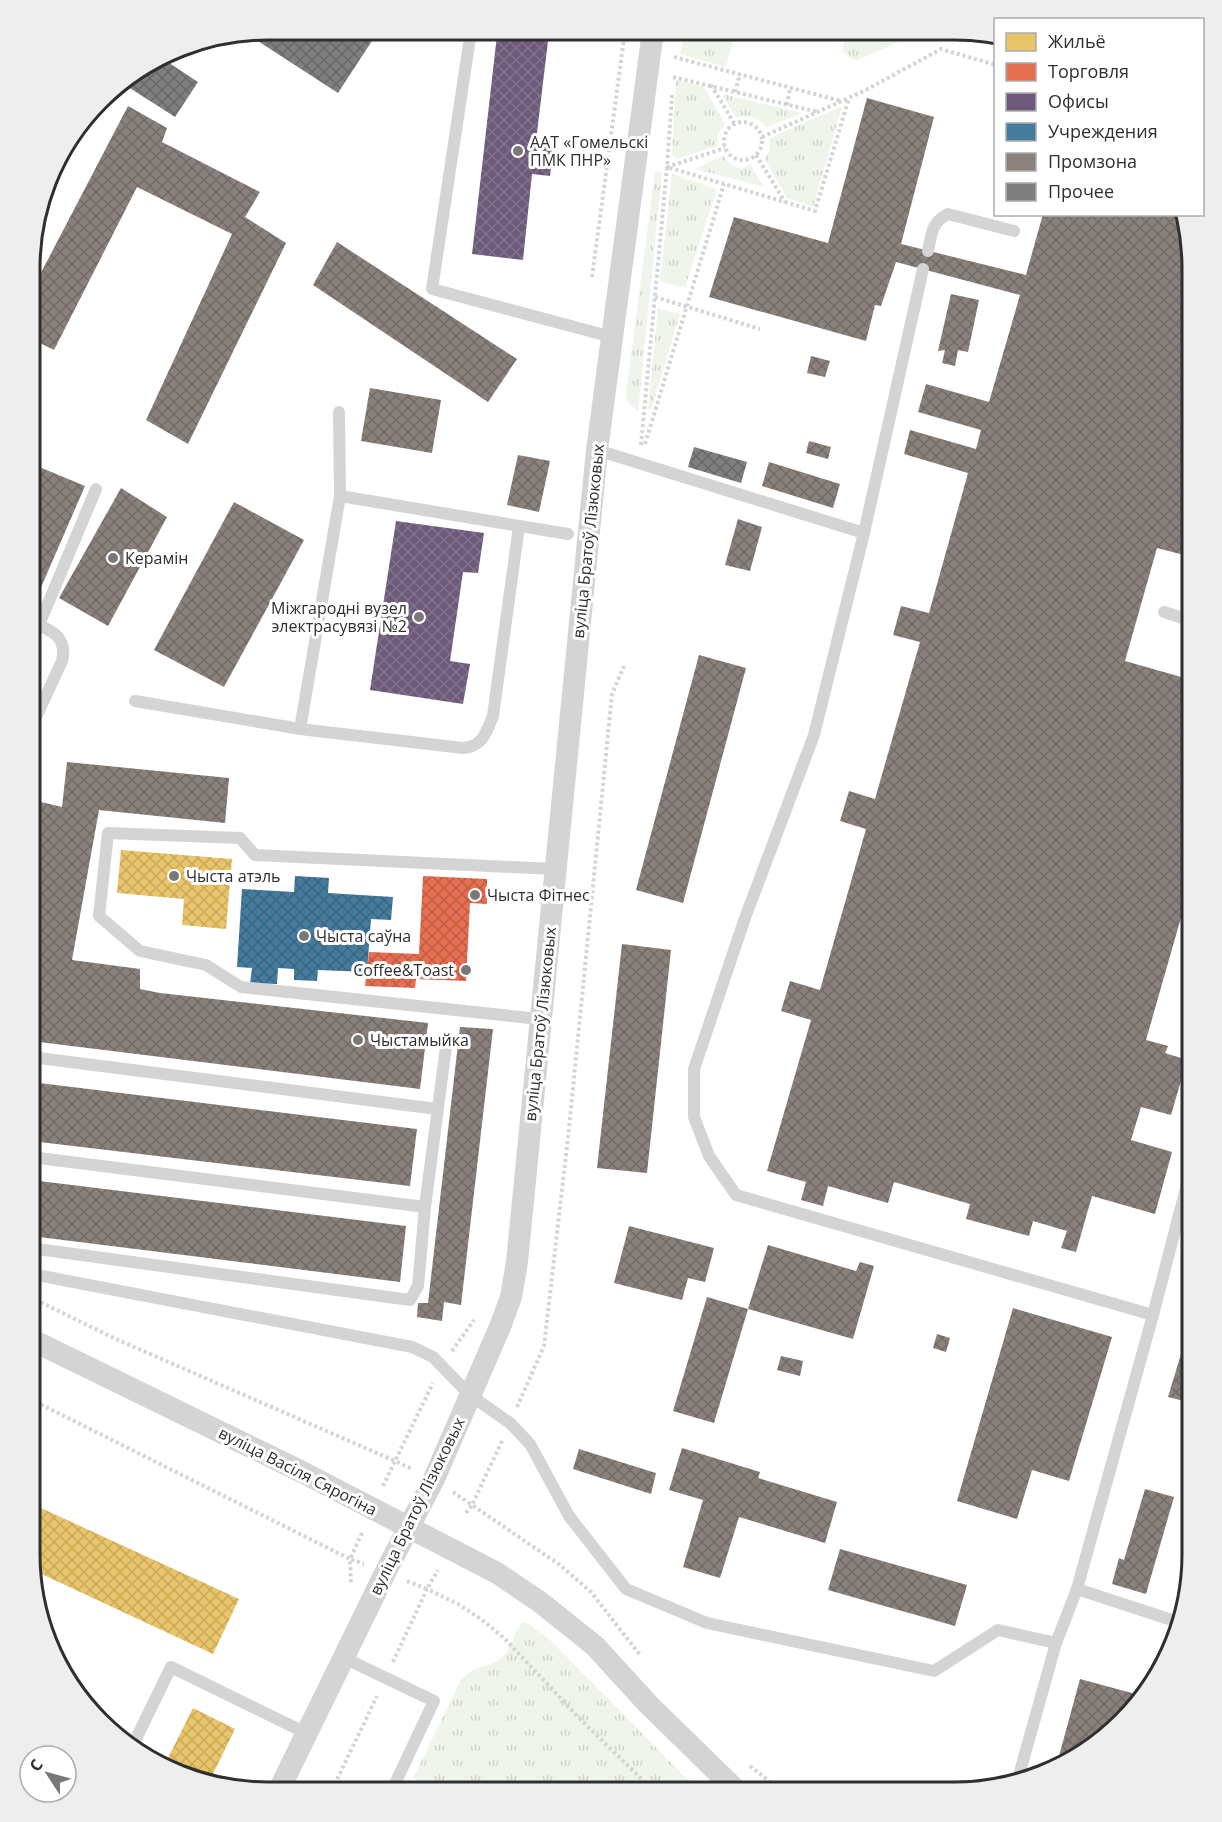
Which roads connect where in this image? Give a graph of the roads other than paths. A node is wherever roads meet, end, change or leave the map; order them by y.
1 (470, 40) edge
2 (652, 40) edge
3 (1014, 231) dead end
4 (928, 251) dead end
5 (923, 269) dead end
6 (612, 337) junction
7 (339, 412) dead end
8 (597, 450) junction
9 (96, 489) dead end
10 (340, 496) junction
11 (519, 526) junction
12 (864, 533) junction
13 (568, 534) dead end
14 (40, 612) edge
15 (1164, 612) dead end
16 (1182, 618) edge
17 (40, 625) edge
18 (135, 701) dead end
19 (40, 709) edge
20 (300, 729) junction
21 (555, 869) junction
22 (539, 1019) junction
23 (447, 1040) dead end
24 (40, 1058) edge
25 (438, 1109) junction
26 (40, 1158) edge
27 (1182, 1204) edge
28 (425, 1207) junction
29 (40, 1249) edge
30 (40, 1276) edge
31 (1153, 1316) junction
32 (40, 1344) edge
33 (470, 1395) junction
34 (410, 1528) junction
35 (1077, 1589) junction
36 (1171, 1620) edge
37 (1056, 1642) junction
38 (344, 1658) junction
39 (306, 1733) junction
40 (136, 1739) edge
41 (1020, 1771) edge
42 (283, 1781) edge
43 (396, 1781) edge
44 (727, 1781) edge

1 - 6 lane
2 - 6 street, вуліца Братоў Лізюковых
3 - 4 lane
5 - 12 lane
6 - 8 street, вуліца Братоў Лізюковых
7 - 10 lane
8 - 12 lane
8 - 21 street, вуліца Братоў Лізюковых
9 - 14 lane
10 - 11 lane
10 - 20 lane
11 - 13 lane
11 - 20 lane
12 - 31 lane
15 - 16 lane
17 - 19 lane
18 - 20 lane
21 - 22 street, вуліца Братоў Лізюковых
21 - 22 lane
22 - 33 street, вуліца Братоў Лізюковых
23 - 25 lane
24 - 25 lane
25 - 28 lane
26 - 28 lane
27 - 31 lane
28 - 29 lane
30 - 33 lane
31 - 35 lane
32 - 34 street, вуліца Васіля Сярогіна
33 - 34 street, вуліца Братоў Лізюковых
33 - 37 lane
34 - 38 street, вуліца Братоў Лізюковых
34 - 44 street, вуліца Васіля Сярогіна
35 - 36 lane
35 - 37 lane
37 - 41 lane
38 - 39 street, вуліца Братоў Лізюковых
38 - 43 lane
39 - 40 lane
39 - 42 street, вуліца Братоў Лізюковых

